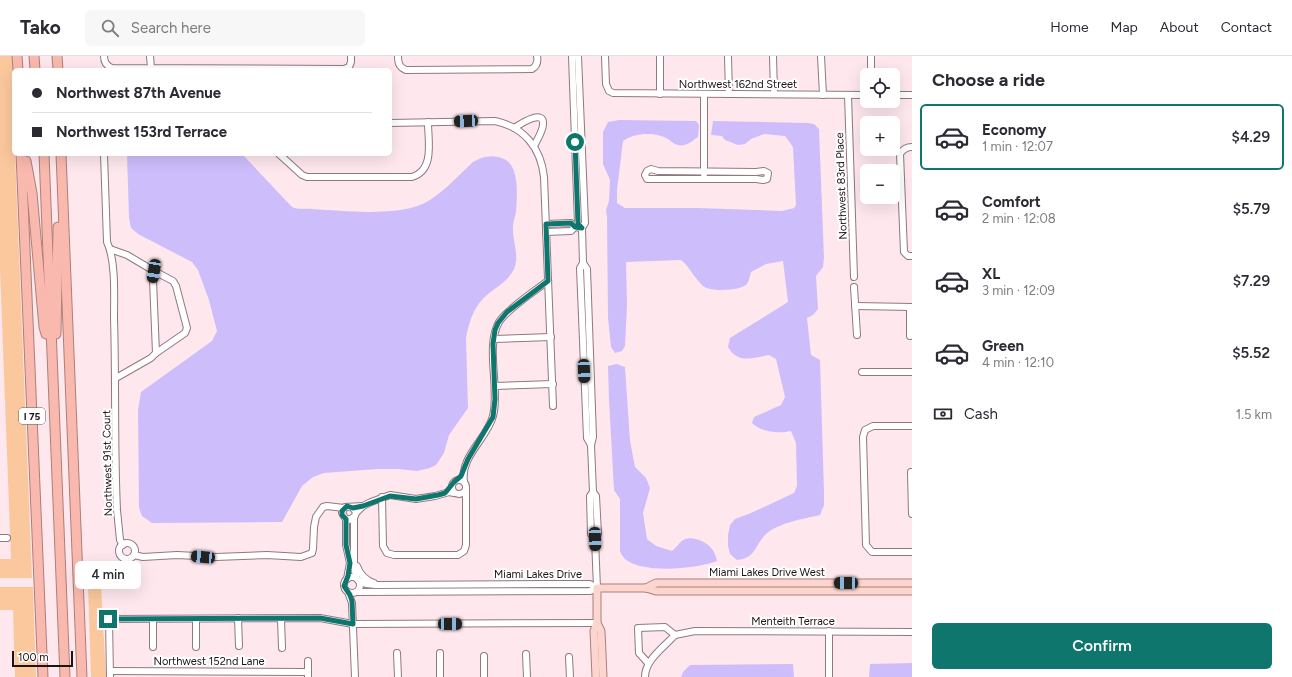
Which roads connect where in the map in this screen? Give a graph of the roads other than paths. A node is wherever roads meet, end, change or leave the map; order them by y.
1 (17, 56) edge
2 (34, 56) edge
3 (40, 56) edge
4 (57, 56) edge
5 (104, 56) edge
6 (150, 56) edge
7 (350, 56) edge
8 (398, 56) edge
9 (538, 56) edge
10 (572, 56) edge
11 (578, 56) edge
12 (605, 56) edge
13 (660, 56) edge
14 (728, 56) edge
15 (773, 56) edge
16 (821, 56) edge
17 (871, 56) edge
18 (18, 68) edge
19 (35, 68) edge
20 (40, 68) edge
21 (58, 68) edge
22 (151, 68) joint
23 (346, 68) edge
24 (871, 68) edge
25 (660, 94) junction
26 (704, 94) junction
27 (728, 94) junction
28 (774, 94) junction
29 (823, 95) junction
30 (848, 95) junction
31 (860, 95) edge
32 (900, 95) edge
33 (912, 95) edge
34 (428, 122) junction
35 (392, 123) edge
36 (514, 128) junction
37 (534, 146) junction
38 (912, 147) edge
39 (21, 156) edge
40 (25, 156) edge
41 (38, 156) edge
42 (44, 156) edge
43 (61, 156) edge
44 (104, 156) edge
45 (281, 156) edge
46 (704, 175) junction
47 (62, 192) junction
48 (546, 224) junction
49 (556, 224) junction
50 (575, 227) junction
51 (582, 228) junction
52 (546, 232) junction
53 (556, 232) junction
54 (110, 249) junction
55 (912, 256) edge
56 (154, 271) junction
57 (854, 277) dead end
58 (548, 281) junction
59 (854, 287) dead end
60 (855, 306) junction
61 (911, 307) edge
62 (46, 334) junction
63 (857, 335) dead end
64 (910, 336) dead end
65 (551, 337) junction
66 (494, 339) junction
67 (156, 353) junction
68 (862, 372) dead end
69 (912, 372) edge
70 (116, 378) junction
71 (553, 384) junction
72 (495, 386) junction
73 (54, 401) junction
74 (554, 406) dead end
75 (912, 426) edge
76 (911, 472) dead end
77 (463, 473) junction
78 (455, 482) junction
79 (465, 486) junction
80 (445, 493) junction
81 (457, 494) junction
82 (382, 497) junction
83 (465, 506) junction
84 (354, 513) junction
85 (344, 514) junction
86 (912, 514) edge
87 (123, 546) junction
88 (912, 552) edge
89 (134, 555) junction
90 (355, 562) junction
91 (347, 579) junction
92 (358, 580) junction
93 (912, 583) edge
94 (379, 585) junction
95 (597, 588) junction
96 (646, 588) junction
97 (912, 591) edge
98 (348, 592) junction
99 (356, 593) junction
100 (352, 603) junction
101 (238, 618) junction
102 (153, 619) junction
103 (196, 619) junction
104 (281, 619) junction
105 (597, 623) junction
106 (353, 624) junction
107 (829, 631) junction
108 (912, 632) edge
109 (675, 635) junction
110 (238, 646) dead end
111 (153, 647) dead end
112 (196, 647) dead end
113 (282, 648) dead end
114 (397, 653) dead end
115 (440, 653) dead end
116 (526, 654) dead end
117 (484, 656) dead end
118 (569, 657) dead end
119 (308, 661) dead end
120 (648, 663) junction
121 (110, 674) edge
122 (308, 674) edge
123 (43, 677) edge
124 (60, 677) edge
125 (65, 677) edge
126 (82, 677) edge
127 (355, 677) edge
128 (398, 677) edge
129 (440, 677) edge
130 (484, 677) edge
131 (527, 677) edge
132 (570, 677) edge
133 (596, 677) edge
134 (603, 677) edge
135 (645, 677) edge
136 (830, 677) edge

1 - 18 highway
2 - 19 highway
3 - 20 highway
4 - 21 highway
5 - 22 street
6 - 22 street
7 - 23 street
8 - 9 street
10 - 51 street
11 - 51 street
12 - 25 street, Northwest 162nd Street
13 - 25 street
14 - 27 street
15 - 28 street
16 - 29 street
17 - 24 street
25 - 26 street, Northwest 162nd Street
26 - 27 street, Northwest 162nd Street
26 - 46 street
27 - 28 street, Northwest 162nd Street
28 - 29 street, Northwest 162nd Street
29 - 30 street, Northwest 162nd Street
30 - 31 street, Northwest 162nd Street
30 - 57 street, Northwest 83rd Place
32 - 33 street
34 - 35 street
34 - 36 street
34 - 45 street
36 - 37 street
36 - 37 street
37 - 48 street
38 - 55 street
39 - 123 highway, I 75
40 - 62 highway
41 - 62 highway
42 - 73 highway
43 - 47 highway
44 - 54 street, Northwest 91st Court
46 - 46 street
46 - 46 street
47 - 73 highway
47 - 126 highway
48 - 49 street
48 - 52 street
49 - 50 street
49 - 53 street
50 - 51 street
50 - 53 street
51 - 95 street
52 - 53 street
52 - 58 street
54 - 56 street
54 - 70 street, Northwest 91st Court
56 - 67 street
56 - 67 street
58 - 65 street
58 - 66 street
59 - 60 street
60 - 61 street
60 - 63 street
61 - 64 street
62 - 124 highway
65 - 66 street
65 - 71 street
66 - 72 street
67 - 70 street
68 - 69 street
70 - 87 street, Northwest 91st Court
71 - 72 street
71 - 74 street
72 - 77 street
73 - 125 highway
75 - 88 street
76 - 86 street
77 - 78 street
77 - 79 street
78 - 79 street
78 - 80 street
78 - 81 street
79 - 81 street
79 - 83 street
80 - 81 street
80 - 82 street
81 - 83 street
82 - 83 street
82 - 84 street
84 - 85 street
84 - 85 street
84 - 90 street
85 - 89 street
85 - 91 street
87 - 89 street
87 - 89 street
90 - 92 street
90 - 94 street
91 - 92 street
91 - 98 street
92 - 94 street, Miami Lakes Drive
92 - 99 street
93 - 96 main road, Miami Lakes Drive West
94 - 95 street, Miami Lakes Drive
95 - 96 main road, Miami Lakes Drive West
95 - 99 street, Miami Lakes Drive
95 - 105 main road
96 - 97 main road, Miami Lakes Drive West
98 - 99 street
98 - 100 street
99 - 100 street
100 - 106 street
101 - 103 street
101 - 104 street
101 - 110 street
102 - 103 street
102 - 111 street
102 - 121 street
103 - 112 street
104 - 106 street
104 - 113 street
105 - 106 street
105 - 133 main road
105 - 134 main road
106 - 127 street
107 - 108 street, Menteith Terrace
107 - 109 street, Menteith Terrace
107 - 136 street
109 - 120 street
109 - 120 street
114 - 128 street
115 - 129 street
116 - 131 street
117 - 130 street
118 - 132 street
119 - 122 street
120 - 135 street
121 - 122 street, Northwest 152nd Lane

